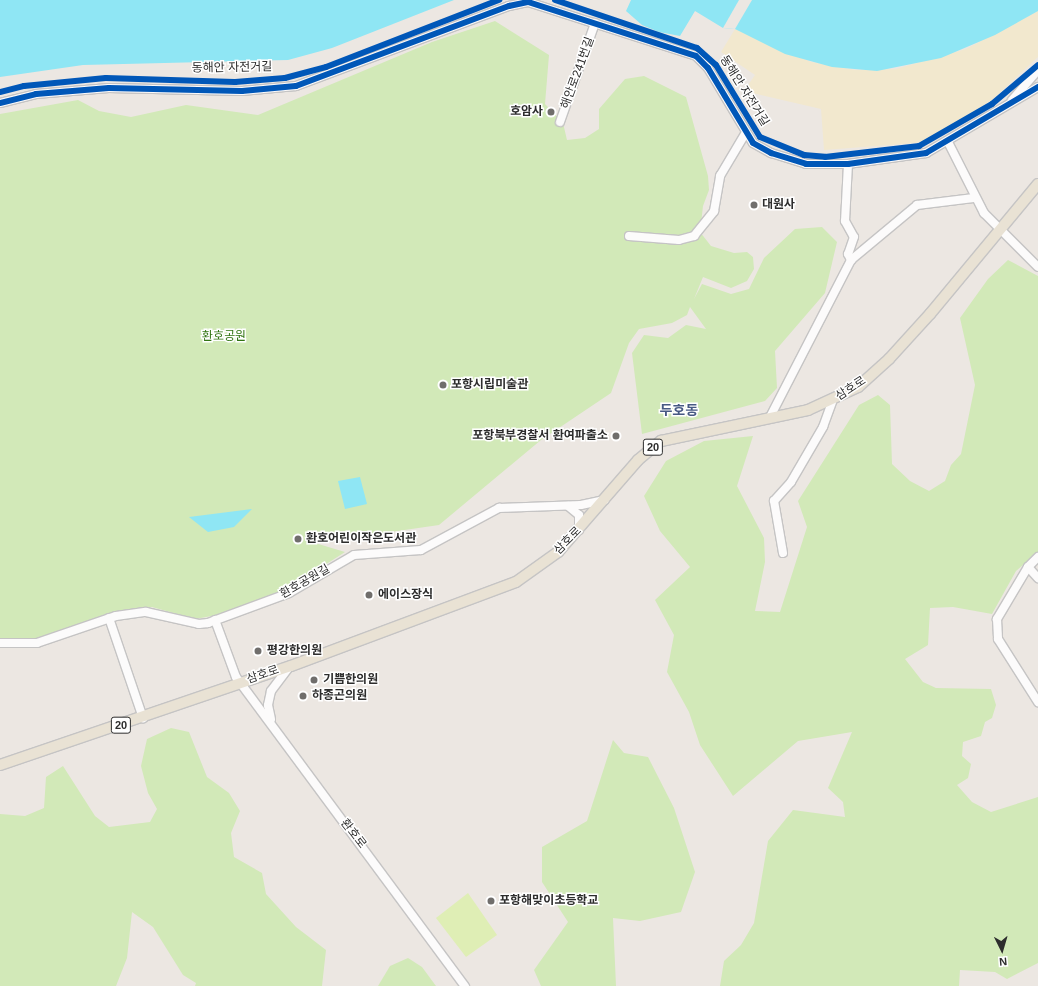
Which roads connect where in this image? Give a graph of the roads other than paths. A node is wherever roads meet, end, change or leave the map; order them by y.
1 (595, 23) junction
2 (1038, 70) edge
3 (1038, 87) edge
4 (0, 103) edge
5 (1007, 106) junction
6 (560, 122) dead end
7 (745, 134) junction
8 (948, 142) junction
9 (848, 164) junction
10 (1038, 184) edge
11 (974, 198) junction
12 (1001, 231) junction
13 (629, 236) dead end
14 (851, 260) junction
15 (1038, 267) edge
16 (832, 402) junction
17 (770, 417) junction
18 (605, 499) junction
19 (567, 506) junction
20 (577, 533) junction
21 (782, 553) dead end
22 (1038, 557) edge
23 (1028, 566) junction
24 (1038, 578) edge
25 (109, 618) junction
26 (215, 620) junction
27 (0, 643) edge
28 (290, 666) junction
29 (240, 683) junction
30 (1038, 702) edge
31 (143, 718) junction
32 (271, 722) junction
33 (0, 765) edge
34 (465, 986) edge

1 - 4 street
1 - 6 street, 해안로241번길
1 - 7 street
2 - 5 street
3 - 5 street
5 - 8 street
7 - 9 street
7 - 13 street
8 - 9 street
8 - 11 street
9 - 14 street
10 - 12 main road, 삼호로 / 20
11 - 12 street
11 - 14 street
12 - 15 street
12 - 16 main road, 삼호로 / 20
14 - 17 street
16 - 17 main road, 삼호로 / 20
16 - 21 street
17 - 18 main road, 삼호로 / 20
18 - 19 street, 환호공원길
18 - 20 main road, 삼호로 / 20
19 - 20 street
19 - 26 street, 환호공원길
20 - 28 main road, 삼호로 / 20
22 - 23 street
23 - 24 street
23 - 30 street
25 - 26 street, 환호공원길
25 - 27 street, 환호공원길
25 - 31 street
26 - 29 street, 환호로
28 - 29 main road, 삼호로 / 20
28 - 32 street
29 - 31 main road, 삼호로 / 20
29 - 32 street, 환호로
31 - 33 main road, 삼호로 / 20
32 - 34 street, 환호로

